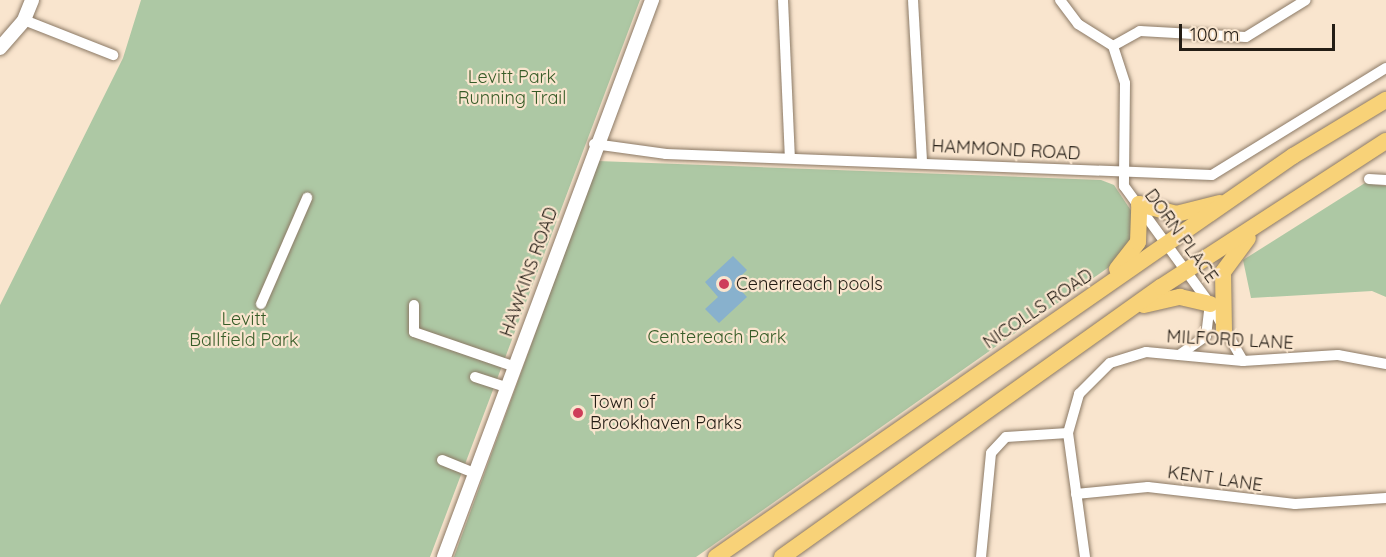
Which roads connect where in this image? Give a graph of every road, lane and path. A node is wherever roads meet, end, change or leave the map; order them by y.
1 (32, 0) edge
2 (652, 0) edge
3 (783, 0) edge
4 (913, 0) edge
5 (1060, 0) edge
6 (1306, 0) edge
7 (24, 20) junction
8 (1113, 46) junction
9 (0, 48) edge
10 (113, 55) dead end
11 (1386, 68) edge
12 (1386, 100) edge
13 (1386, 141) edge
14 (594, 144) junction
15 (790, 158) junction
16 (922, 163) junction
17 (1124, 172) junction
18 (1369, 179) dead end
19 (1386, 180) edge
20 (1239, 196) junction
21 (307, 198) dead end
22 (1139, 204) junction
23 (1272, 212) junction
24 (1167, 246) junction
25 (1186, 270) junction
26 (1086, 300) junction
27 (261, 304) dead end
28 (1210, 304) junction
29 (414, 305) dead end
30 (1134, 307) junction
31 (1224, 330) junction
32 (1178, 355) junction
33 (1243, 361) junction
34 (1386, 364) edge
35 (513, 366) junction
36 (475, 377) dead end
37 (506, 387) junction
38 (1068, 433) junction
39 (442, 460) dead end
40 (474, 473) junction
41 (1076, 494) junction
42 (1386, 498) edge
43 (444, 557) edge
44 (716, 557) edge
45 (782, 557) edge
46 (981, 557) edge
47 (1085, 557) edge

1 - 7 street
2 - 14 street, HAWKINS ROAD
3 - 15 street
4 - 16 street
5 - 8 street
6 - 8 street
7 - 9 street
7 - 10 street
8 - 17 street, DORN PLACE
11 - 17 street, HAMMOND ROAD
12 - 20 highway, NICOLLS ROAD
13 - 23 highway
14 - 15 street, HAMMOND ROAD
14 - 35 street, HAWKINS ROAD
15 - 16 street, HAMMOND ROAD
16 - 17 street, HAMMOND ROAD
17 - 22 street, DORN PLACE
18 - 19 street
20 - 22 highway
20 - 24 highway, NICOLLS ROAD
21 - 27 street
22 - 24 street, DORN PLACE
22 - 26 highway
23 - 25 highway
23 - 31 highway
24 - 25 street, DORN PLACE
24 - 26 highway, NICOLLS ROAD
25 - 28 street, DORN PLACE
25 - 30 highway
26 - 44 highway, NICOLLS ROAD
28 - 30 highway
28 - 31 street, DORN PLACE
28 - 32 street, DORN PLACE
29 - 35 street
30 - 45 highway
31 - 33 street, DORN PLACE
32 - 33 street, MILFORD LANE
32 - 38 street, MILFORD LANE
33 - 34 street, MILFORD LANE
35 - 37 street, HAWKINS ROAD
36 - 37 street
37 - 40 street, HAWKINS ROAD
38 - 41 street
38 - 46 street
39 - 40 street
40 - 43 street, HAWKINS ROAD
41 - 42 street, KENT LANE
41 - 47 street

